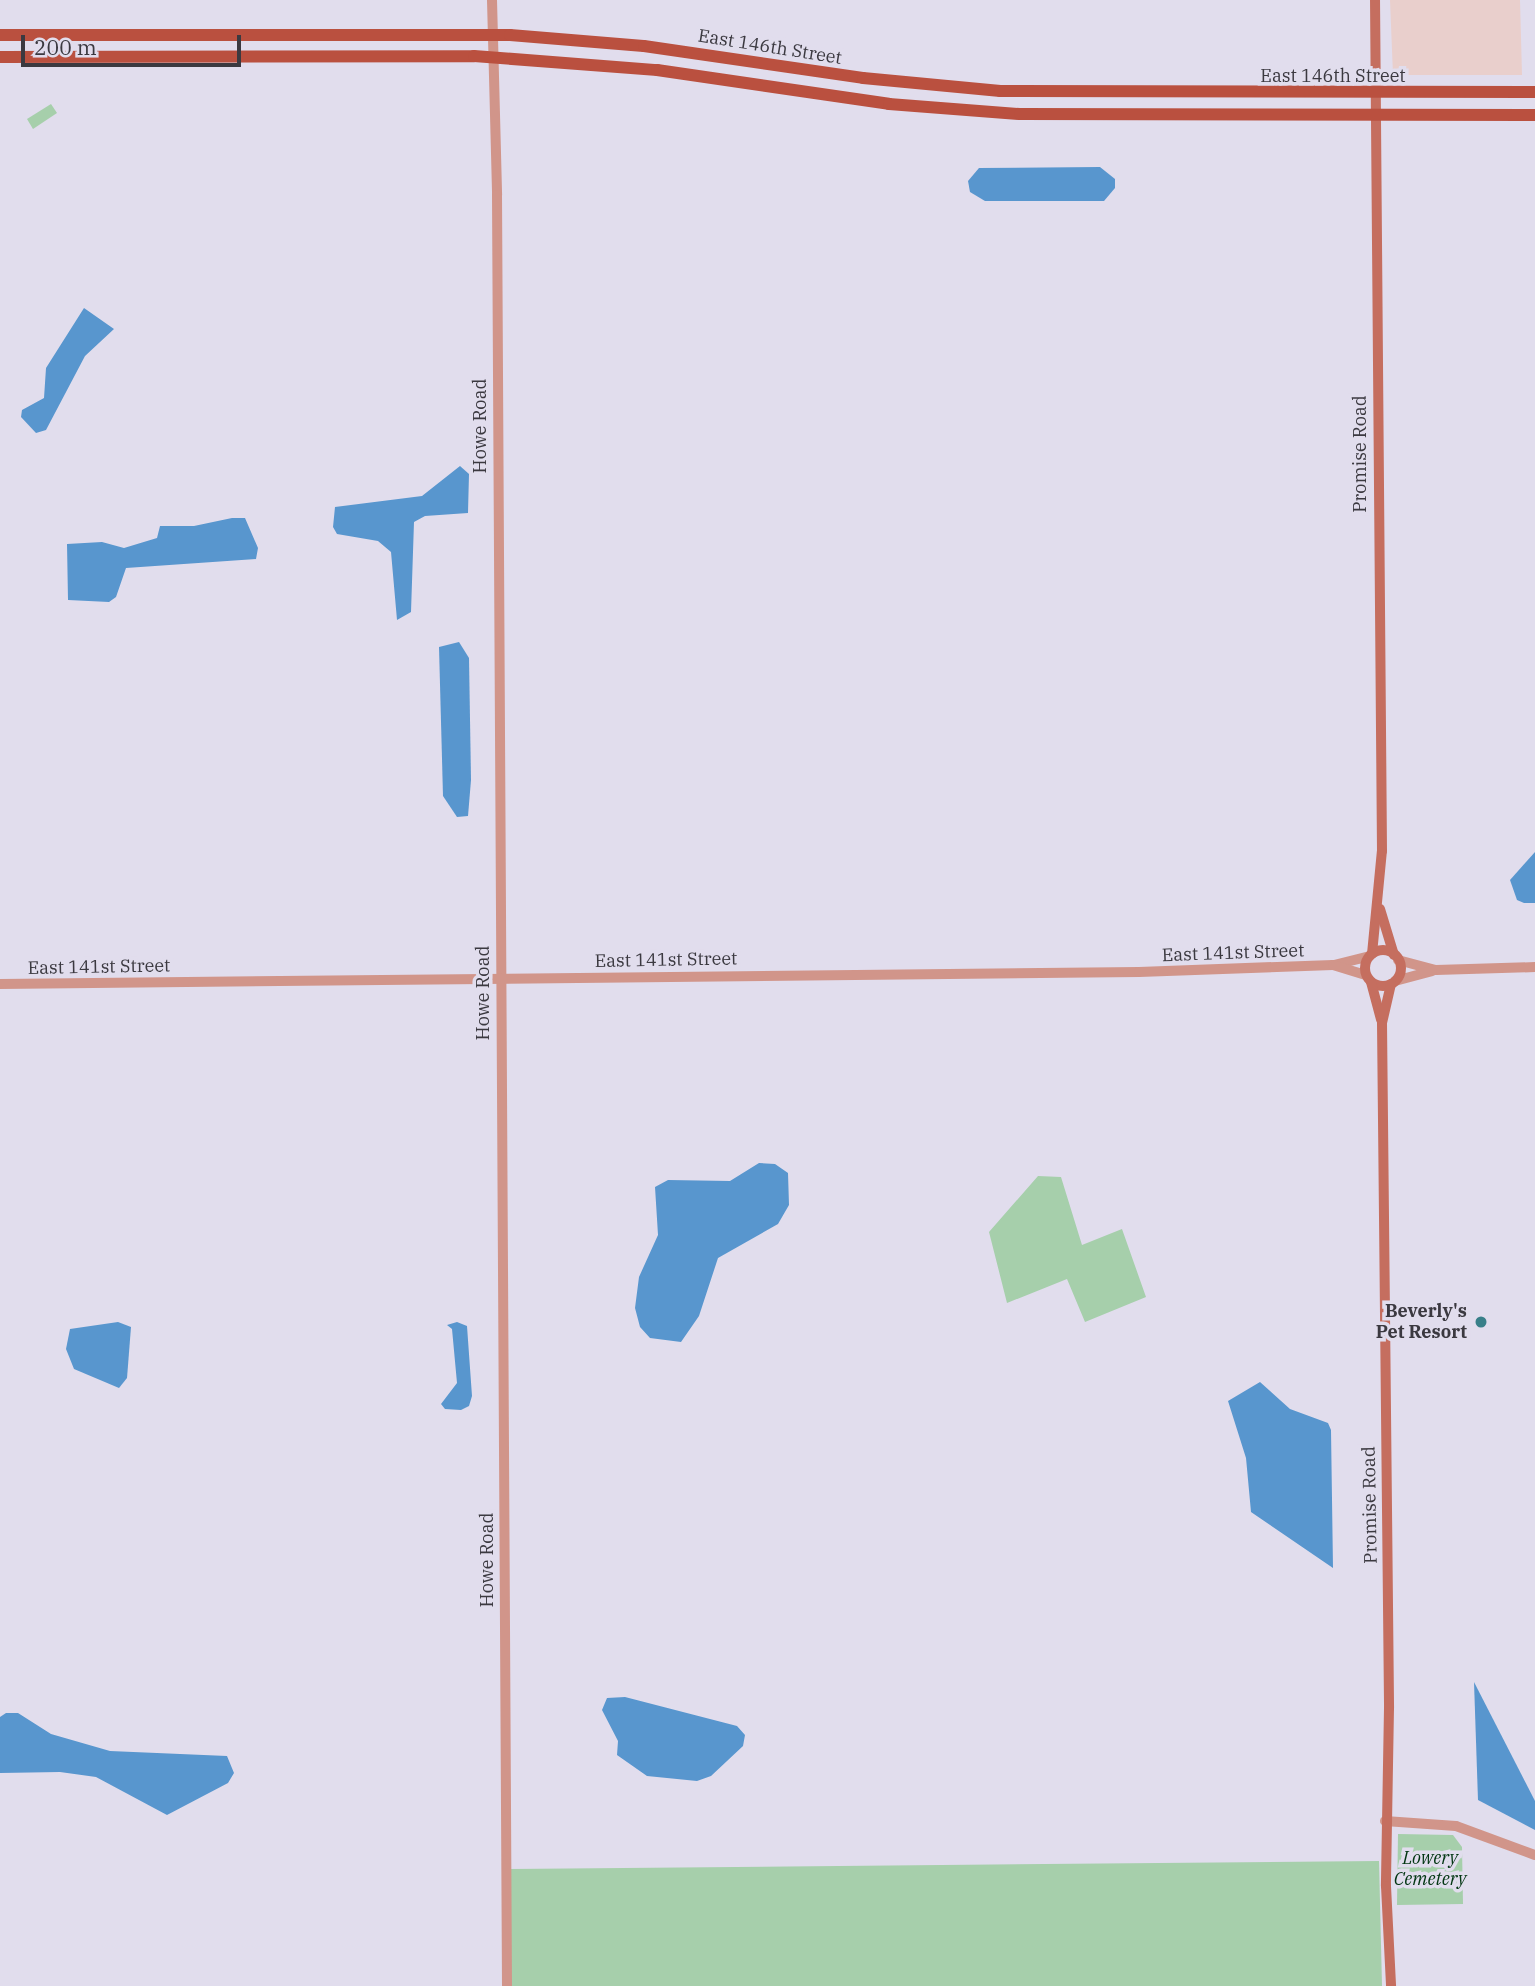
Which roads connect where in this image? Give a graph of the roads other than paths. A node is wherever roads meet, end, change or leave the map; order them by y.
1 (492, 0) edge
2 (1374, 0) edge
3 (492, 34) junction
4 (0, 35) edge
5 (0, 57) edge
6 (492, 57) junction
7 (1535, 92) edge
8 (1375, 93) junction
9 (1535, 114) edge
10 (1376, 115) junction
11 (1379, 907) junction
12 (1371, 955) junction
13 (1396, 957) junction
14 (1333, 965) junction
15 (1535, 967) edge
16 (1436, 970) junction
17 (498, 977) junction
18 (1368, 978) junction
19 (1393, 983) junction
20 (0, 984) edge
21 (1382, 1023) junction
22 (1385, 1821) junction
23 (1535, 1855) edge
24 (507, 1986) edge
25 (1391, 1986) edge

1 - 3 street, Howe Road
2 - 8 main road, Promise Road
3 - 4 main road, East 146th Street
3 - 6 street, Howe Road
3 - 8 main road, East 146th Street
5 - 6 main road
6 - 10 main road
6 - 17 street, Howe Road
7 - 8 main road, East 146th Street
8 - 10 main road, Promise Road
9 - 10 main road
10 - 11 main road, Promise Road
11 - 12 main road, Promise Road
11 - 13 main road, Promise Road
12 - 13 main road
12 - 14 street, East 141st Street
12 - 18 main road, Promise Road
13 - 16 street
13 - 19 main road, Promise Road
14 - 17 street, East 141st Street
14 - 18 street, East 141st Street
15 - 16 street
16 - 19 street
17 - 20 street, East 141st Street
17 - 24 street, Howe Road
18 - 19 main road
18 - 21 main road, Promise Road
19 - 21 main road, Promise Road
21 - 22 main road, Promise Road
22 - 23 street
22 - 25 main road, Promise Road

